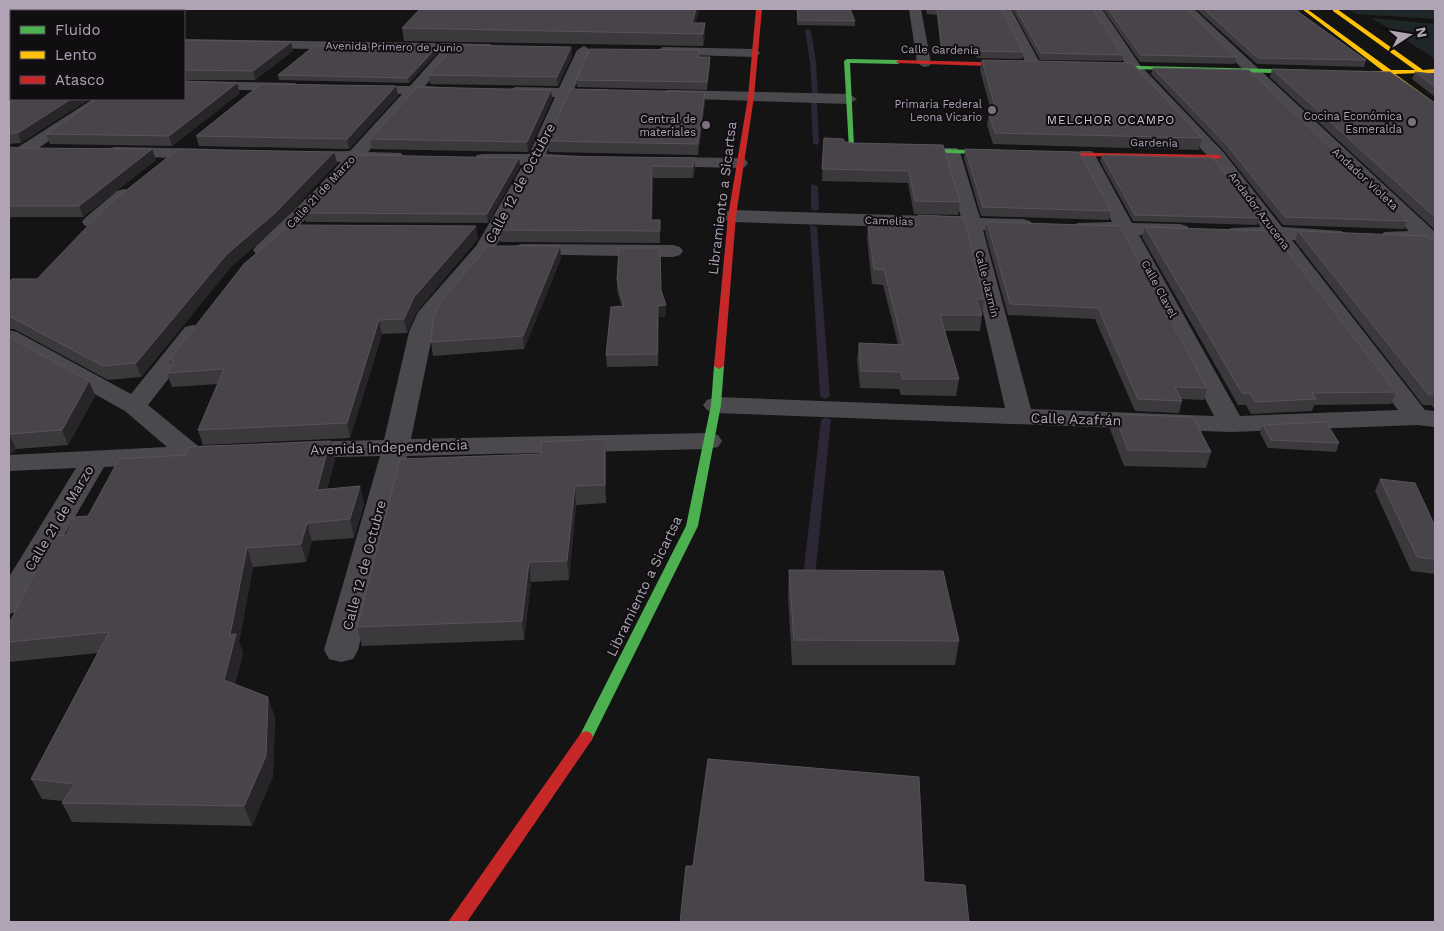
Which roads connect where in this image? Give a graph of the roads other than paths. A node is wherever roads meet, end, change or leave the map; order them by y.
1 (759, 9) edge
2 (916, 9) edge
3 (1005, 9) edge
4 (1096, 9) edge
5 (1187, 9) edge
6 (1304, 9) edge
7 (1334, 9) edge
8 (185, 44) edge
9 (311, 45) junction
10 (450, 48) junction
11 (508, 48) edge
12 (581, 50) edge
13 (644, 51) edge
14 (754, 53) junction
15 (924, 62) junction
16 (1039, 65) joint
17 (1089, 66) edge
18 (1135, 68) junction
19 (1250, 70) junction
20 (1435, 71) edge
21 (1320, 72) edge
22 (1339, 72) edge
23 (1423, 72) junction
24 (1388, 74) junction
25 (1435, 81) edge
26 (185, 85) edge
27 (260, 86) junction
28 (307, 88) edge
29 (345, 88) edge
30 (412, 90) junction
31 (470, 91) edge
32 (499, 92) edge
33 (567, 93) junction
34 (625, 94) edge
35 (654, 94) edge
36 (751, 96) junction
37 (849, 99) junction
38 (102, 100) edge
39 (237, 104) edge
40 (1435, 106) edge
41 (200, 135) edge
42 (9, 150) edge
43 (28, 150) junction
44 (57, 151) edge
45 (97, 152) edge
46 (951, 152) junction
47 (177, 153) junction
48 (1008, 153) edge
49 (226, 154) edge
50 (1028, 154) edge
51 (285, 155) edge
52 (1086, 155) junction
53 (354, 157) junction
54 (1218, 157) junction
55 (412, 158) edge
56 (469, 158) edge
57 (535, 159) junction
58 (9, 160) edge
59 (594, 160) edge
60 (642, 161) edge
61 (739, 163) junction
62 (154, 172) edge
63 (138, 184) edge
64 (732, 216) junction
65 (92, 222) edge
66 (972, 223) junction
67 (1040, 225) edge
68 (1069, 226) edge
69 (1126, 228) junction
70 (286, 230) junction
71 (314, 230) edge
72 (1196, 230) edge
73 (1216, 231) edge
74 (1276, 234) junction
75 (485, 237) junction
76 (1432, 240) edge
77 (673, 251) dead end
78 (252, 260) edge
79 (204, 317) edge
80 (9, 337) edge
81 (716, 405) junction
82 (134, 406) junction
83 (1020, 416) junction
84 (1426, 418) edge
85 (1230, 424) junction
86 (709, 441) junction
87 (396, 446) junction
88 (191, 454) junction
89 (95, 459) junction
90 (9, 464) edge
91 (9, 603) edge
92 (341, 650) dead end
93 (457, 922) edge

1 - 14 street, Libramiento a Sicartsa
2 - 15 street
3 - 16 street
4 - 18 street, Andador Azucena
5 - 19 street, Andador Violeta
6 - 24 street
7 - 23 street
8 - 9 street, Avenida Primero de Junio
9 - 10 street, Avenida Primero de Junio
9 - 27 street
10 - 11 street, Avenida Primero de Junio
10 - 30 street, Calle 21 de Marzo
12 - 33 street, Calle 12 de Octubre
13 - 14 street
14 - 36 street, Libramiento a Sicartsa
15 - 16 street, Calle Gardenia
15 - 37 street, Calle Gardenia
17 - 18 street
18 - 19 street
18 - 54 street, Andador Azucena
19 - 21 street
19 - 76 street, Andador Violeta
20 - 23 street
22 - 24 street
23 - 24 street
23 - 25 street
24 - 40 street
26 - 27 street
27 - 28 street
27 - 39 street
29 - 30 street
30 - 31 street
30 - 53 street, Calle 21 de Marzo
32 - 33 street
33 - 34 street
33 - 57 street, Calle 12 de Octubre
35 - 36 street
36 - 37 street
36 - 61 street, Libramiento a Sicartsa
37 - 46 street
38 - 43 street
41 - 47 street
42 - 43 street
43 - 44 street
43 - 58 street
45 - 47 street
46 - 48 street
46 - 66 street, Calle Jazmín
47 - 49 street
47 - 62 street
50 - 52 street, Gardenia
51 - 53 street
52 - 54 street, Gardenia
52 - 69 street, Calle Clavel
53 - 55 street
53 - 70 street, Calle 21 de Marzo
54 - 74 street, Andador Azucena
56 - 57 street
57 - 59 street
57 - 75 street, Calle 12 de Octubre
60 - 61 street
61 - 64 street, Libramiento a Sicartsa
63 - 65 street
64 - 66 street, Camelias
64 - 81 street, Libramiento a Sicartsa
66 - 67 street, Camelias
66 - 83 street, Calle Jazmín
68 - 69 street
69 - 72 street
69 - 85 street, Calle Clavel
70 - 71 street
70 - 78 street, Calle 21 de Marzo
73 - 74 street
74 - 76 street
74 - 84 street, Andador Azucena
75 - 77 street
75 - 87 street, Calle 12 de Octubre
79 - 82 street
80 - 82 street
81 - 83 street, Calle Azafrán
81 - 86 street, Libramiento a Sicartsa
82 - 88 street
83 - 85 street, Calle Azafrán
84 - 85 street, Calle Azafrán
86 - 87 street, Avenida Independencia
86 - 93 street, Libramiento a Sicartsa
87 - 88 street, Avenida Independencia
87 - 92 street, Calle 12 de Octubre
88 - 89 street, Avenida Independencia
89 - 90 street, Avenida Independencia
89 - 91 street, Calle 21 de Marzo

